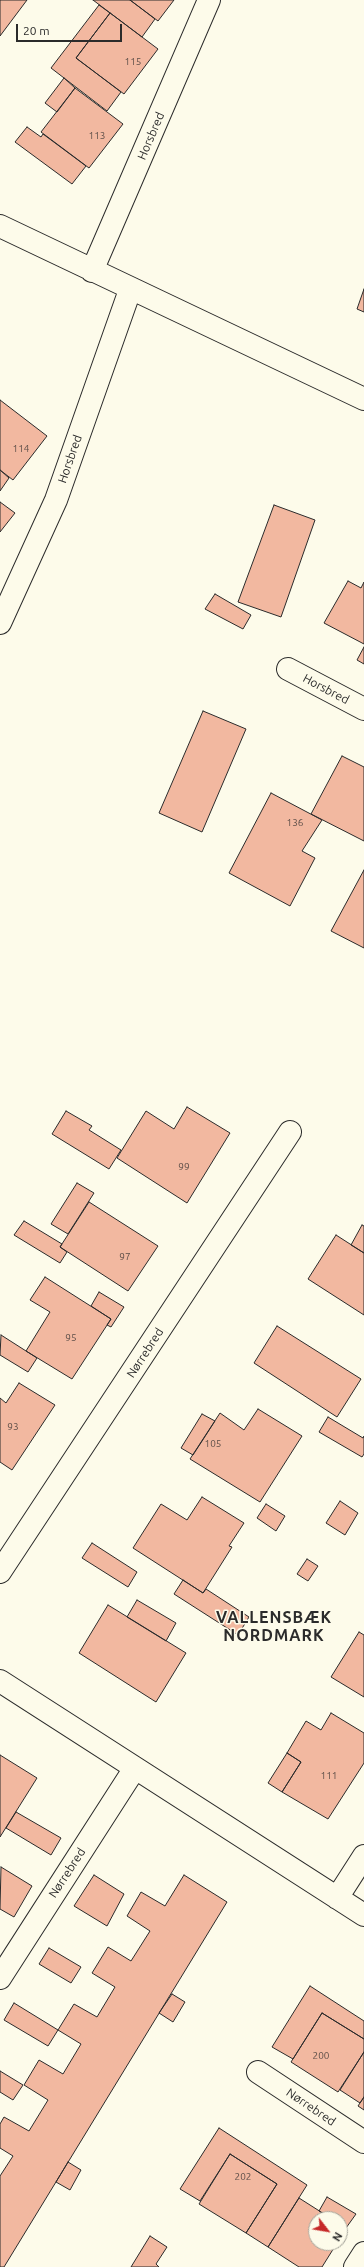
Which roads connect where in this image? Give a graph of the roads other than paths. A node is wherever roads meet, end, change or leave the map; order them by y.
1 (210, 0) edge
2 (0, 226) edge
3 (92, 271) junction
4 (130, 290) junction
5 (364, 399) edge
6 (0, 624) edge
7 (288, 669) dead end
8 (364, 709) edge
9 (290, 1132) dead end
10 (0, 1572) edge
11 (0, 1681) edge
12 (135, 1768) junction
13 (364, 1856) edge
14 (337, 1898) junction
15 (364, 1915) edge
16 (0, 1978) edge
17 (258, 2072) dead end
18 (364, 2142) edge
19 (364, 2253) edge
20 (355, 2267) edge

1 - 3 street, Horsbred
2 - 3 street
3 - 4 street
4 - 5 street
4 - 6 street, Horsbred
7 - 8 street, Horsbred
9 - 10 street, Nørrebred
11 - 12 street
12 - 14 street
12 - 16 street, Nørrebred
13 - 14 street
14 - 15 street
17 - 18 street, Nørrebred
19 - 20 street

